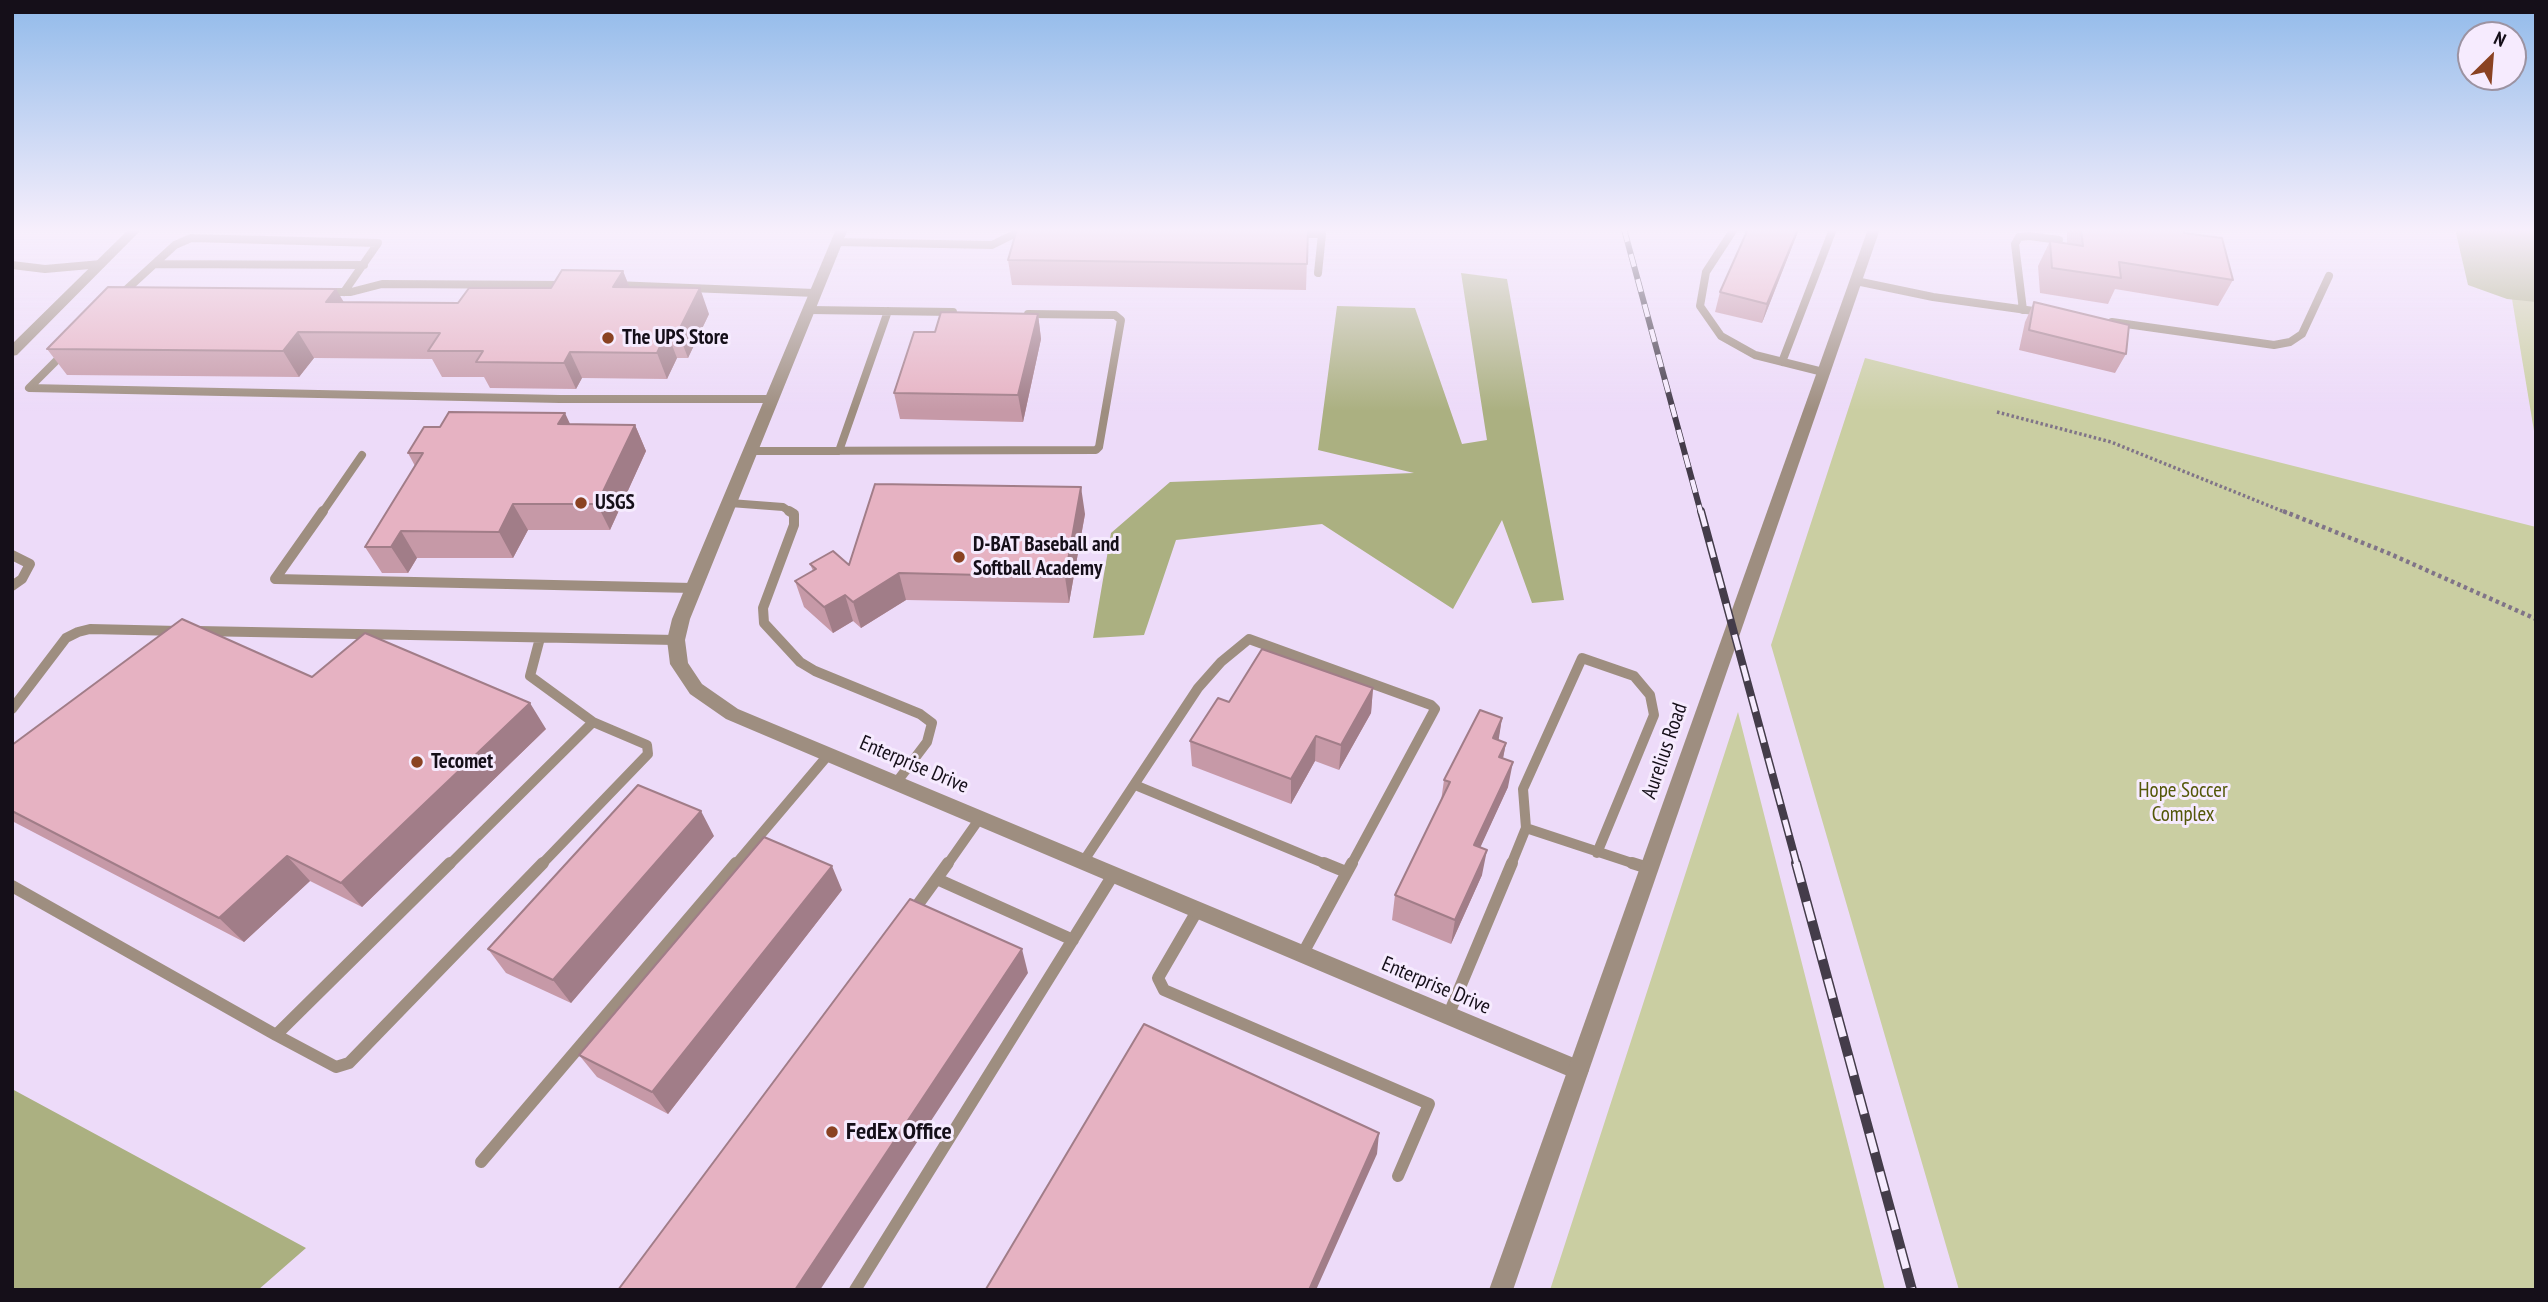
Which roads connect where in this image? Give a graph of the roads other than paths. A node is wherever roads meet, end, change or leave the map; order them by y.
1 (75, 290) edge
2 (126, 290) edge
3 (355, 290) edge
4 (671, 290) edge
5 (817, 290) edge
6 (1703, 290) edge
7 (1810, 290) edge
8 (1853, 290) edge
9 (1898, 290) edge
10 (2021, 290) edge
11 (2323, 290) edge
12 (317, 292) edge
13 (344, 292) joint
14 (117, 299) edge
15 (813, 301) junction
16 (2023, 310) junction
17 (888, 311) junction
18 (968, 313) edge
19 (2049, 313) edge
20 (1021, 314) edge
21 (2102, 320) edge
22 (68, 348) edge
23 (12, 352) edge
24 (1782, 362) junction
25 (1824, 372) junction
26 (773, 399) junction
27 (752, 451) junction
28 (839, 451) junction
29 (362, 455) dead end
30 (730, 503) junction
31 (12, 555) edge
32 (12, 586) edge
33 (694, 588) junction
34 (540, 638) junction
35 (676, 640) junction
36 (12, 709) edge
37 (593, 722) junction
38 (829, 754) junction
39 (896, 783) junction
40 (1135, 785) junction
41 (980, 818) junction
42 (1526, 828) junction
43 (1597, 853) junction
44 (1083, 862) junction
45 (1648, 868) junction
46 (1346, 872) junction
47 (1113, 875) junction
48 (937, 879) junction
49 (12, 886) edge
50 (1197, 911) junction
51 (903, 923) edge
52 (1073, 940) junction
53 (1302, 955) junction
54 (1448, 1016) junction
55 (276, 1035) junction
56 (1578, 1070) junction
57 (481, 1162) dead end
58 (1398, 1176) dead end
59 (855, 1290) edge
60 (1501, 1290) edge

1 - 23 street
2 - 14 lane
3 - 13 lane
4 - 15 lane
5 - 15 street
6 - 24 lane
7 - 24 lane
8 - 25 street, Aurelius Road
9 - 16 lane
10 - 16 lane
11 - 21 lane
12 - 13 lane
15 - 17 lane
15 - 26 street
16 - 19 lane
17 - 18 lane
17 - 28 lane
20 - 28 lane
22 - 26 lane
24 - 25 lane
25 - 45 street, Aurelius Road
26 - 27 street
27 - 28 lane
27 - 30 street
29 - 33 lane
30 - 33 street
30 - 39 lane
31 - 32 lane
33 - 35 street
34 - 35 lane
34 - 36 lane
34 - 37 lane
35 - 38 street, Enterprise Drive
37 - 55 lane
37 - 55 lane
38 - 39 street, Enterprise Drive
38 - 57 lane
39 - 41 street, Enterprise Drive
40 - 44 lane
40 - 46 lane
40 - 46 lane
41 - 44 street, Enterprise Drive
41 - 48 lane
42 - 43 lane
42 - 43 lane
42 - 54 lane
43 - 45 lane
44 - 47 street, Enterprise Drive
45 - 56 street, Aurelius Road
46 - 53 lane
47 - 50 street, Enterprise Drive
47 - 52 lane
48 - 51 lane
48 - 52 lane
49 - 55 lane
50 - 53 street, Enterprise Drive
50 - 58 lane
52 - 59 lane
53 - 54 street, Enterprise Drive
54 - 56 street, Enterprise Drive
56 - 60 street, Aurelius Road

